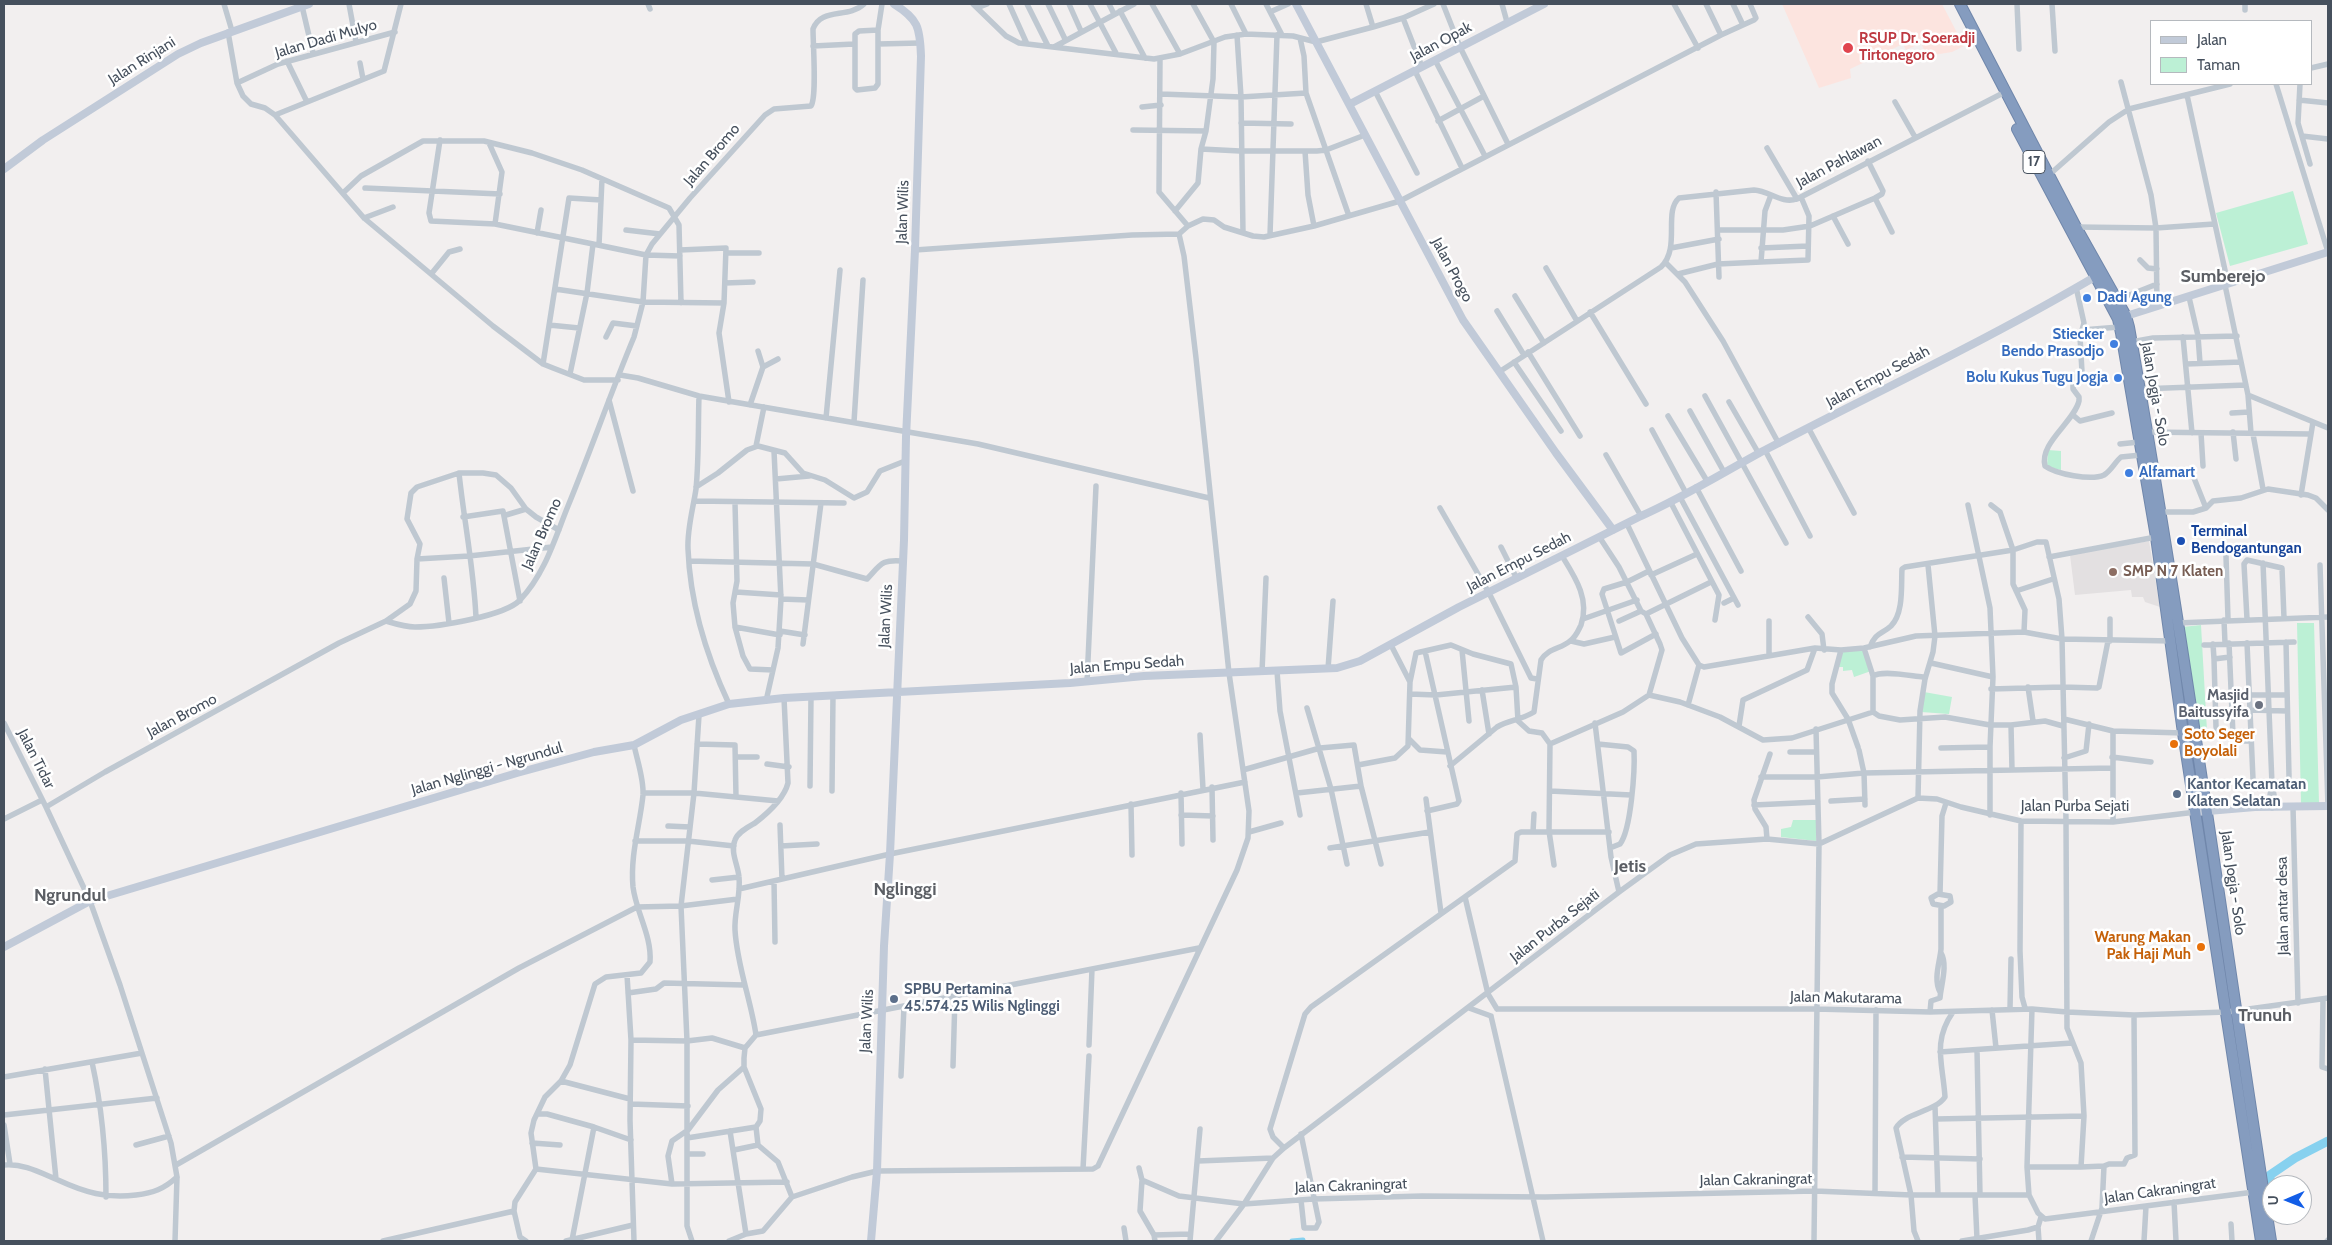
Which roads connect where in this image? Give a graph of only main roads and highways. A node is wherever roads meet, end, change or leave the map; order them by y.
1 (1953, 4) edge
2 (1960, 4) edge
3 (2002, 93) junction
4 (2099, 275) junction
5 (2121, 320) junction
6 (2156, 513) junction
7 (2163, 557) junction
8 (2231, 1011) junction
9 (2262, 1241) edge
10 (2271, 1241) edge

1 - 3 highway, Jalan Jogja - Solo / 17
2 - 3 highway, Jalan Jogja - Solo / 17
3 - 4 highway, Jalan Jogja - Solo / 17
3 - 4 highway, Jalan Jogja - Solo / 17
4 - 5 highway, Jalan Jogja - Solo / 17
4 - 5 highway, Jalan Jogja - Solo / 17
5 - 6 highway, Jalan Jogja - Solo / 17
5 - 6 highway, Jalan Jogja - Solo / 17
6 - 7 highway, Jalan Jogja - Solo / 17
6 - 7 highway, Jalan Jogja - Solo / 17
7 - 8 highway, Jalan Jogja - Solo / 17
7 - 8 highway, Jalan Jogja - Solo / 17
8 - 9 highway, Jalan Jogja - Solo / 17
8 - 10 highway, Jalan Jogja - Solo / 17

